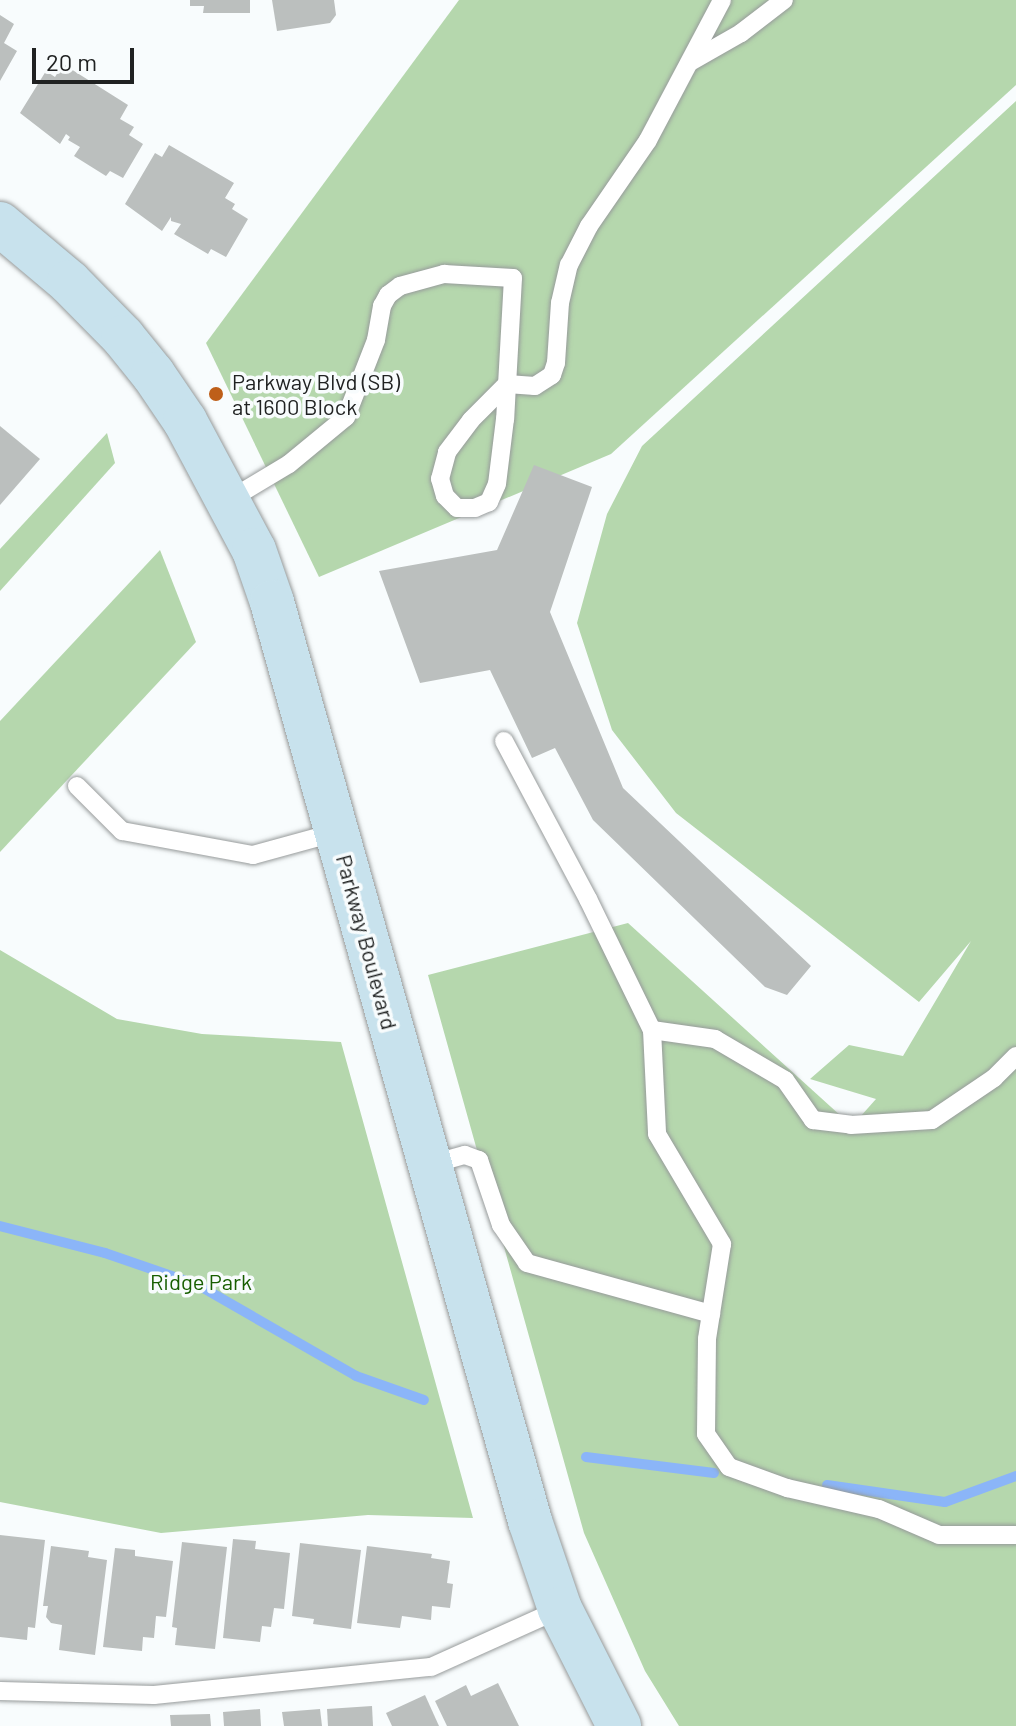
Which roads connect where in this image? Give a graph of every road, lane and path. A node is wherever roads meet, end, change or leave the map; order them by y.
1 (722, 0) edge
2 (784, 0) edge
3 (692, 61) junction
4 (0, 224) edge
5 (507, 384) junction
6 (229, 500) junction
7 (504, 741) dead end
8 (77, 786) dead end
9 (337, 832) junction
10 (652, 1030) junction
11 (1016, 1056) edge
12 (429, 1165) junction
13 (711, 1314) junction
14 (1016, 1535) edge
15 (560, 1609) junction
16 (0, 1691) edge
17 (619, 1726) edge

1 - 3 lane
2 - 3 lane
3 - 5 lane
4 - 6 street, Parkway Boulevard
5 - 5 lane
5 - 6 lane
6 - 9 street, Parkway Boulevard
7 - 10 lane
8 - 9 lane
9 - 12 street, Parkway Boulevard
10 - 11 lane
10 - 13 lane
12 - 13 lane
12 - 15 street, Parkway Boulevard
13 - 14 lane
15 - 16 lane
15 - 17 street, Parkway Boulevard

